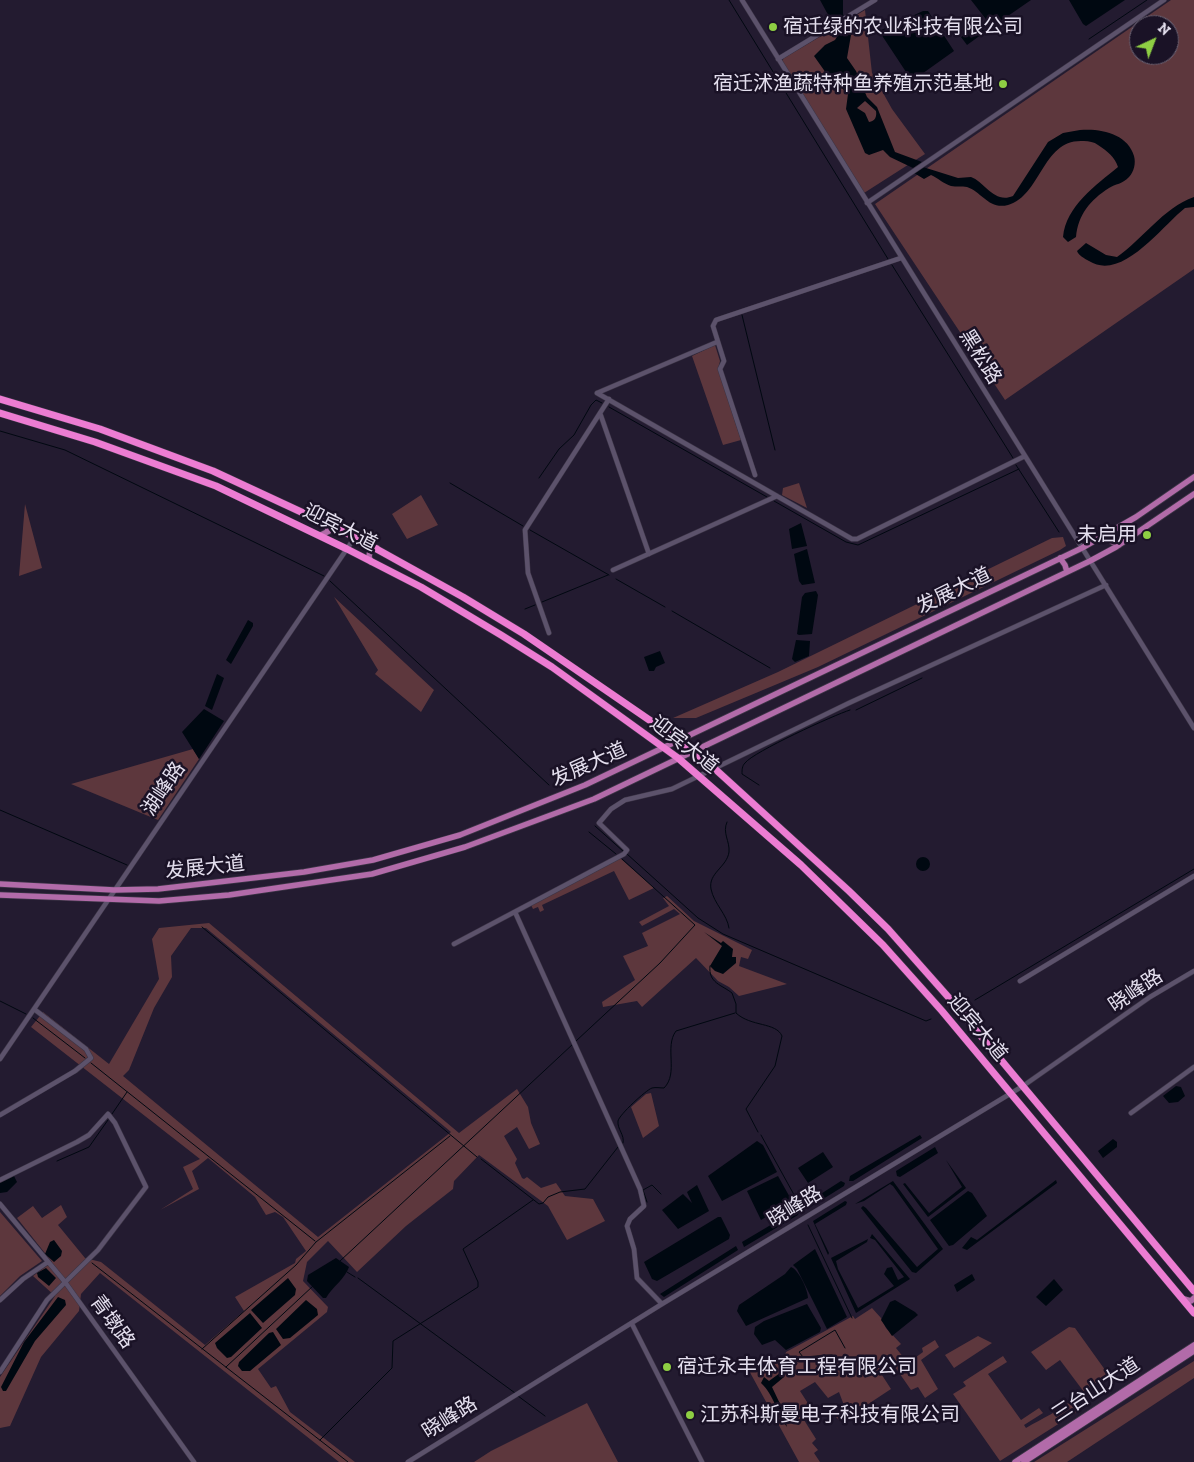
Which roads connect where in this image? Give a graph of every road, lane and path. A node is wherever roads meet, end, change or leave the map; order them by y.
1 (742, 0) edge
2 (875, 0) edge
3 (1164, 0) edge
4 (778, 59) junction
5 (867, 203) junction
6 (901, 258) junction
7 (718, 342) junction
8 (0, 399) edge
9 (609, 399) junction
10 (0, 413) edge
11 (600, 414) junction
12 (1025, 456) junction
13 (755, 475) dead end
14 (1194, 477) edge
15 (1194, 494) edge
16 (777, 496) junction
17 (325, 523) junction
18 (1111, 532) junction
19 (321, 535) junction
20 (355, 537) junction
21 (1119, 545) junction
22 (347, 548) junction
23 (377, 548) junction
24 (1082, 548) junction
25 (649, 554) junction
26 (1060, 558) junction
27 (1090, 561) junction
28 (371, 562) junction
29 (613, 570) dead end
30 (1067, 572) junction
31 (1106, 584) junction
32 (549, 633) dead end
33 (1194, 728) edge
34 (680, 740) junction
35 (665, 748) junction
36 (693, 751) junction
37 (678, 758) junction
38 (714, 768) junction
39 (699, 776) junction
40 (1194, 876) edge
41 (0, 884) edge
42 (114, 890) junction
43 (0, 895) edge
44 (108, 900) junction
45 (515, 912) junction
46 (454, 944) dead end
47 (1194, 971) edge
48 (1020, 980) dead end
49 (34, 1009) junction
50 (0, 1059) edge
51 (1194, 1067) edge
52 (1023, 1086) junction
53 (1012, 1094) junction
54 (1131, 1113) dead end
55 (0, 1115) edge
56 (0, 1180) edge
57 (0, 1204) edge
58 (48, 1262) junction
59 (65, 1282) junction
60 (1194, 1291) edge
61 (1182, 1298) junction
62 (1194, 1298) edge
63 (0, 1300) edge
64 (662, 1304) junction
65 (1194, 1313) edge
66 (632, 1324) junction
67 (1194, 1345) edge
68 (1194, 1351) edge
69 (0, 1372) edge
70 (194, 1462) edge
71 (408, 1462) edge
72 (702, 1462) edge
73 (1015, 1462) edge
74 (1024, 1462) edge

1 - 4 street, 黑松路
2 - 4 street
3 - 5 street
4 - 5 street, 黑松路
5 - 6 street, 黑松路
6 - 7 street
6 - 12 street, 黑松路
7 - 9 street
7 - 13 street
8 - 17 highway, 迎宾大道
9 - 11 street
9 - 16 street
10 - 19 highway, 迎宾大道
11 - 25 street
11 - 32 street
12 - 16 street
12 - 24 street, 黑松路
14 - 18 main road, 发展大道
15 - 21 main road, 发展大道
16 - 25 street
17 - 19 main road
17 - 20 highway, 迎宾大道
18 - 21 main road
18 - 24 main road, 发展大道
19 - 22 highway, 迎宾大道
20 - 22 street, 湖峰路
20 - 23 highway, 迎宾大道
21 - 27 main road, 发展大道
22 - 28 highway, 迎宾大道
22 - 42 street, 湖峰路
23 - 28 main road
23 - 34 highway, 迎宾大道
24 - 26 main road, 发展大道
24 - 27 street, 黑松路
25 - 29 street
26 - 30 main road
26 - 34 main road, 发展大道
27 - 30 main road, 发展大道
27 - 31 street, 黑松路
28 - 35 highway, 迎宾大道
30 - 36 main road, 发展大道
31 - 33 street, 黑松路
31 - 38 street
34 - 35 main road, 发展大道
34 - 36 highway, 迎宾大道
35 - 37 highway, 迎宾大道
35 - 42 main road, 发展大道
36 - 37 main road, 发展大道
36 - 38 highway, 迎宾大道
37 - 39 highway, 迎宾大道
37 - 44 main road, 发展大道
38 - 39 street
38 - 52 highway, 迎宾大道
39 - 45 street
39 - 53 highway, 迎宾大道
40 - 48 street
41 - 42 main road, 发展大道
42 - 44 street, 湖峰路
43 - 44 main road, 发展大道
44 - 49 street, 湖峰路
45 - 46 street
45 - 64 street
47 - 52 street, 晓峰路
49 - 50 street, 湖峰路
49 - 55 street
51 - 54 street
52 - 53 street, 晓峰路
52 - 60 highway, 迎宾大道
53 - 61 highway, 迎宾大道
53 - 64 street, 晓峰路
56 - 59 street
57 - 58 street, 青墩路
58 - 59 street, 青墩路
58 - 63 street
59 - 69 street
59 - 70 street, 青墩路
61 - 62 main road
61 - 65 highway, 迎宾大道
64 - 66 street, 晓峰路
66 - 71 street, 晓峰路
66 - 72 street
67 - 73 main road, 三台山大道
68 - 74 main road, 三台山大道

